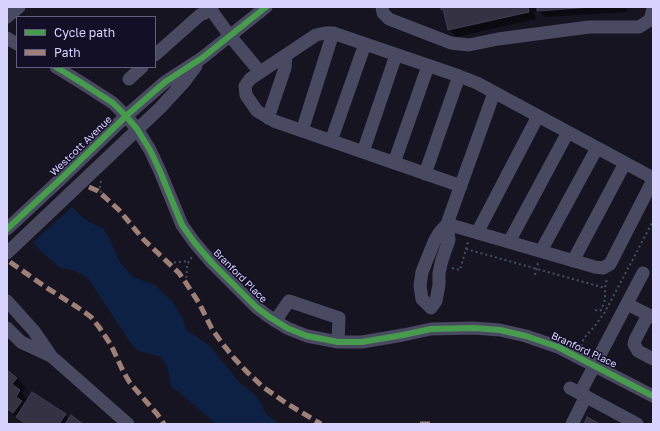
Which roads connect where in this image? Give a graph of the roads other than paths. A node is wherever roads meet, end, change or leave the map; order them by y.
1 (19, 7) edge
2 (266, 7) edge
3 (382, 7) edge
4 (211, 8) edge
5 (653, 8) edge
6 (7, 17) edge
7 (333, 33) junction
8 (230, 36) junction
9 (7, 38) edge
10 (16, 43) edge
11 (365, 44) junction
12 (156, 54) edge
13 (286, 55) junction
14 (396, 55) junction
15 (202, 58) junction
16 (428, 66) junction
17 (58, 68) edge
18 (141, 68) edge
19 (260, 72) junction
20 (459, 76) junction
21 (129, 79) dead end
22 (494, 93) junction
23 (126, 116) junction
24 (538, 116) junction
25 (268, 118) junction
26 (137, 129) junction
27 (302, 131) junction
28 (568, 132) junction
29 (331, 141) junction
30 (597, 148) junction
31 (364, 152) junction
32 (394, 163) junction
33 (625, 163) junction
34 (425, 174) junction
35 (653, 179) edge
36 (461, 186) junction
37 (447, 224) junction
38 (7, 229) edge
39 (474, 232) junction
40 (509, 242) junction
41 (541, 252) junction
42 (7, 253) edge
43 (573, 261) junction
44 (422, 272) junction
45 (439, 273) junction
46 (643, 273) dead end
47 (7, 301) edge
48 (627, 304) junction
49 (431, 308) junction
50 (651, 316) edge
51 (275, 321) junction
52 (7, 328) edge
53 (431, 329) junction
54 (338, 342) junction
55 (51, 356) junction
56 (653, 359) edge
57 (595, 366) junction
58 (579, 393) junction
59 (653, 396) edge
60 (128, 424) edge
61 (572, 424) edge
62 (637, 424) edge

1 - 6 street
2 - 8 street, Westcott Avenue
3 - 5 street
4 - 8 street
4 - 12 street
7 - 11 street
7 - 13 street
7 - 27 street
8 - 15 street, Westcott Avenue
8 - 19 street
9 - 10 street
11 - 14 street
11 - 29 street
13 - 19 street
13 - 25 street
14 - 16 street
14 - 31 street
15 - 23 street, Westcott Avenue
15 - 26 street, Westcott Avenue
16 - 20 street
16 - 32 street
17 - 23 street, Branford Place
18 - 21 street
19 - 25 street
20 - 22 street
20 - 34 street
22 - 24 street
22 - 36 street
23 - 26 street, Branford Place
23 - 38 street, Westcott Avenue
24 - 28 street
24 - 39 street
25 - 27 street
26 - 42 street, Westcott Avenue
26 - 51 street, Branford Place
27 - 29 street
28 - 30 street
28 - 40 street
29 - 31 street
30 - 33 street
30 - 41 street
31 - 32 street
32 - 34 street
33 - 35 street
33 - 43 street
34 - 36 street
35 - 43 street
36 - 37 street
37 - 39 street
37 - 44 street
37 - 45 street
39 - 40 street
40 - 41 street
41 - 43 street
44 - 45 street
44 - 49 street
45 - 49 street
46 - 48 street
47 - 55 street
48 - 50 street
48 - 57 street
49 - 53 street
50 - 56 street
51 - 54 street, Branford Place
51 - 54 street
52 - 55 street
53 - 54 street, Branford Place
53 - 57 street, Branford Place
55 - 60 street
57 - 58 street
57 - 59 street, Branford Place
58 - 61 street
58 - 62 street

